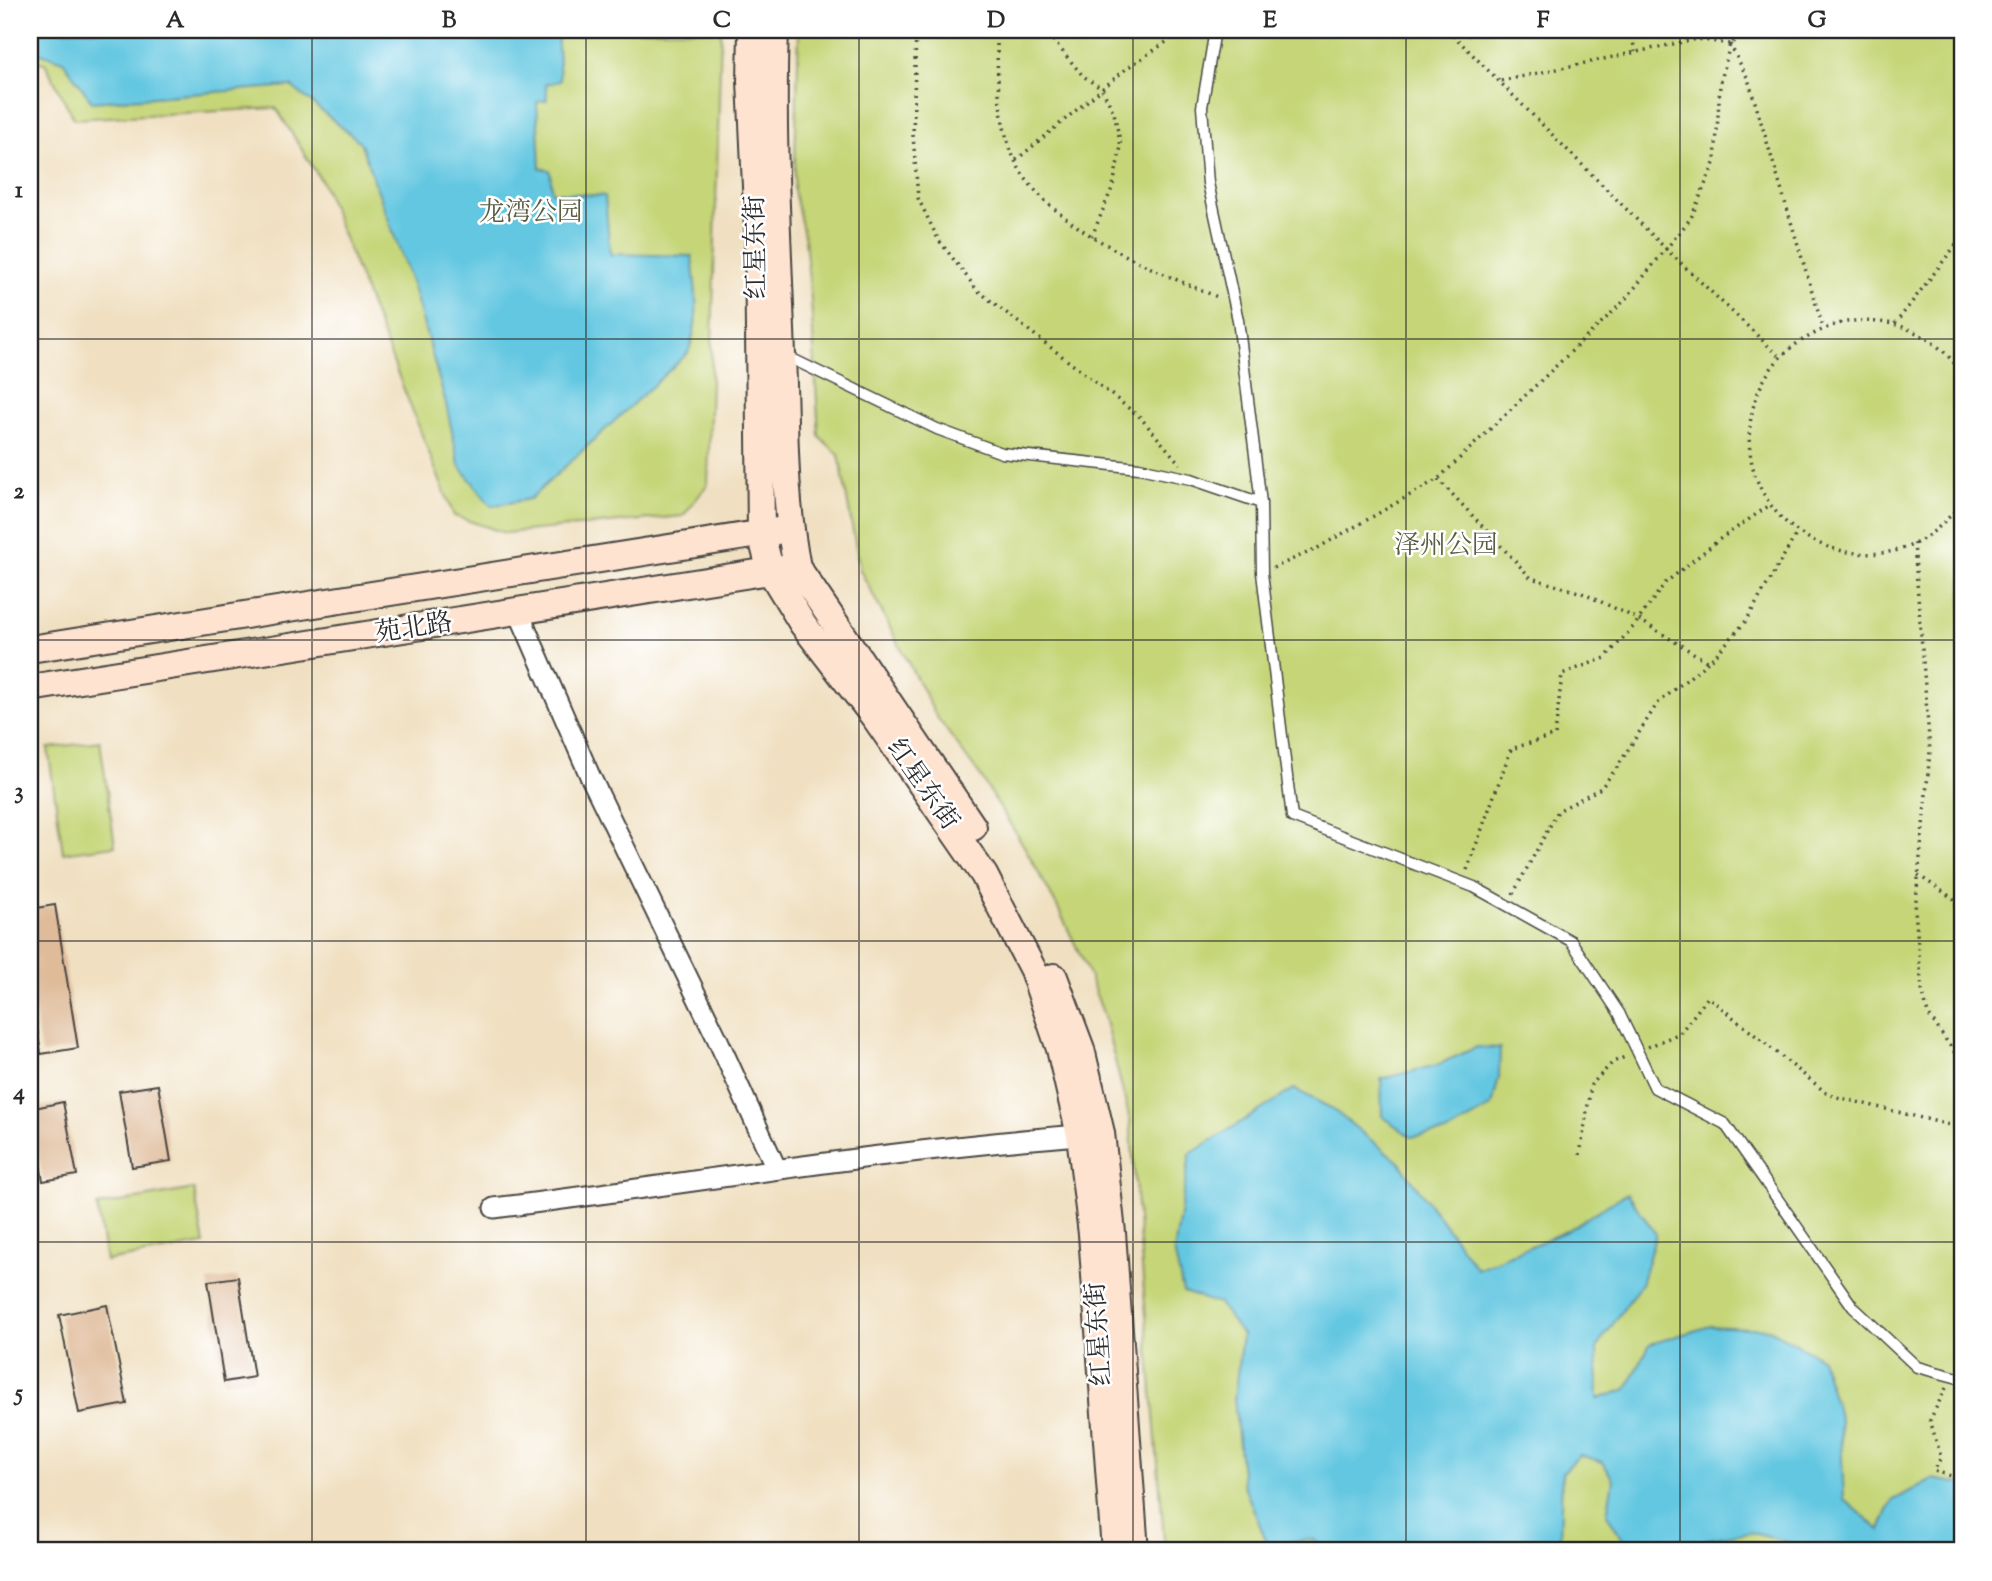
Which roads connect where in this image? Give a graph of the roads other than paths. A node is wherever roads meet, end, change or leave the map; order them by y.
1 (752, 30) edge
2 (775, 30) edge
3 (1215, 30) edge
4 (782, 354) junction
5 (1261, 503) junction
6 (789, 529) junction
7 (761, 534) junction
8 (797, 567) junction
9 (771, 572) junction
10 (519, 612) junction
11 (30, 649) edge
12 (30, 688) edge
13 (1091, 1134) junction
14 (776, 1168) junction
15 (494, 1209) dead end
16 (1957, 1378) edge
17 (1115, 1551) edge
18 (1135, 1551) edge

1 - 7 main road, 红星东街
2 - 4 main road, 红星东街
3 - 5 lane
4 - 5 lane
4 - 6 main road, 红星东街
5 - 16 lane
6 - 7 main road, 苑北路
6 - 8 main road, 红星东街
7 - 9 main road, 红星东街
7 - 11 main road, 苑北路
8 - 9 main road, 苑北路
8 - 13 main road, 红星东街
9 - 10 main road, 苑北路
9 - 13 main road, 红星东街
10 - 12 main road, 苑北路
10 - 14 street
13 - 14 street
13 - 17 main road, 红星东街
13 - 18 main road, 红星东街
14 - 15 street

